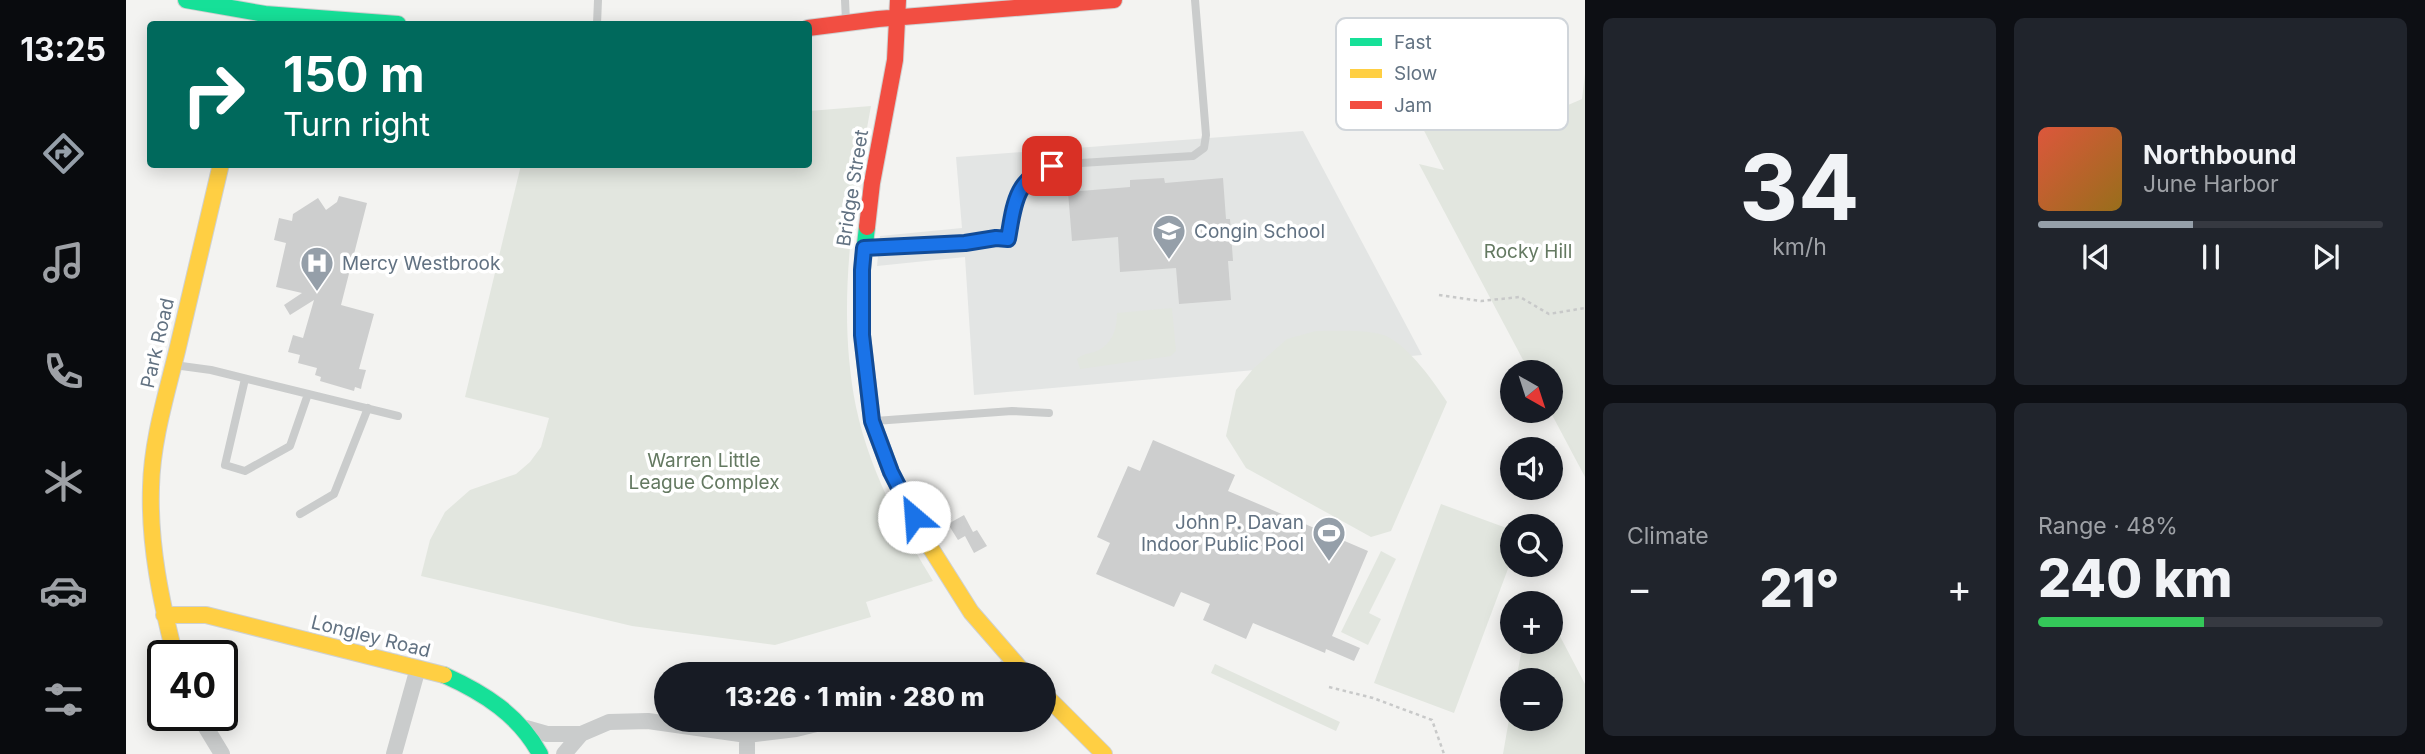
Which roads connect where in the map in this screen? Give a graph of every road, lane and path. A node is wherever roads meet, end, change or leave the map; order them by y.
1 (186, 0) edge
2 (598, 0) edge
3 (845, 0) edge
4 (898, 0) edge
5 (1114, 0) edge
6 (1195, 0) edge
7 (1045, 2) edge
8 (898, 18) junction
9 (252, 19) edge
10 (340, 21) edge
11 (597, 21) edge
12 (846, 23) junction
13 (812, 27) edge
14 (220, 168) edge
15 (864, 248) junction
16 (1439, 295) dead end
17 (1585, 308) edge
18 (174, 365) junction
19 (245, 379) junction
20 (308, 394) junction
21 (368, 408) junction
22 (1049, 413) dead end
23 (398, 416) dead end
24 (872, 421) junction
25 (300, 514) dead end
26 (164, 615) junction
27 (171, 640) edge
28 (1016, 662) edge
29 (418, 668) junction
30 (1329, 687) dead end
31 (1056, 706) edge
32 (526, 728) junction
33 (208, 731) edge
34 (772, 732) edge
35 (581, 734) junction
36 (747, 735) junction
37 (222, 754) edge
38 (394, 754) edge
39 (540, 754) edge
40 (564, 754) edge
41 (747, 754) edge
42 (1104, 754) edge
43 (1444, 754) edge

1 - 9 street
2 - 11 lane
3 - 12 lane
4 - 8 street, Bridge Street
5 - 7 street
6 - 15 lane
7 - 8 street
8 - 12 street
8 - 15 street, Bridge Street
9 - 10 street
12 - 13 street
14 - 18 street, Park Road
15 - 24 street, Bridge Street
16 - 17 path
18 - 19 lane
18 - 26 street, Park Road
19 - 20 lane
19 - 20 lane
20 - 21 lane
21 - 23 lane
21 - 25 lane
22 - 24 lane
24 - 28 street, Bridge Street
26 - 27 street, Park Road
26 - 29 street, Longley Road
29 - 32 street, Longley Road
29 - 38 street
30 - 43 path
31 - 42 street
32 - 35 street
32 - 39 street, Longley Road
33 - 37 street
34 - 36 street
35 - 36 street
35 - 40 street
36 - 41 street

